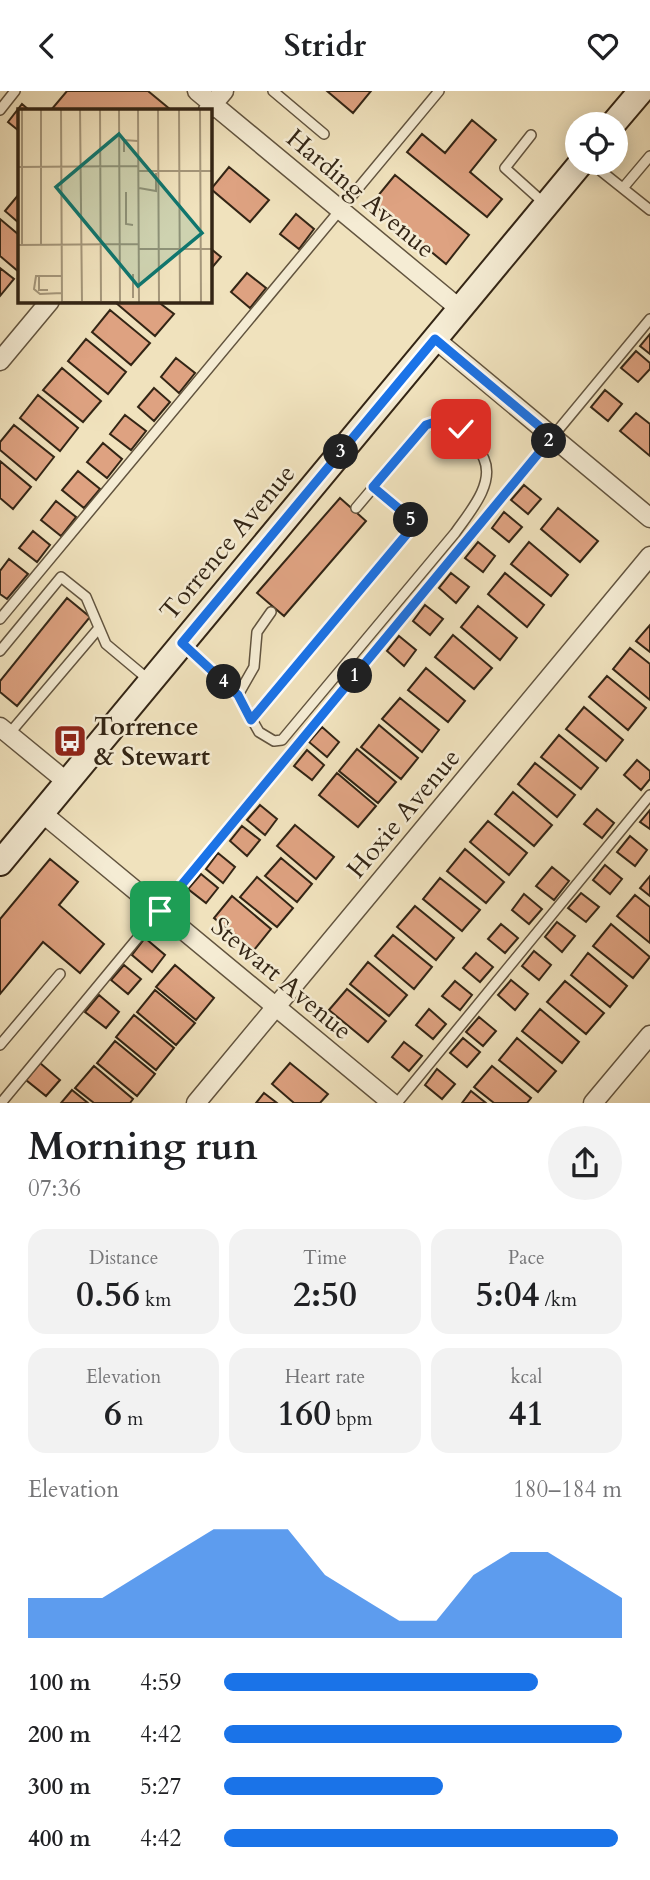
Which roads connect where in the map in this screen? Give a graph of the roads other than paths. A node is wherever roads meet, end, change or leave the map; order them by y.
1 (15, 91) edge
2 (197, 91) edge
3 (273, 91) edge
4 (439, 91) edge
5 (641, 91) edge
6 (215, 102) edge
7 (0, 110) edge
8 (623, 112) edge
9 (324, 134) dead end
10 (531, 135) dead end
11 (650, 156) edge
12 (571, 175) edge
13 (606, 175) edge
14 (622, 188) junction
15 (546, 205) junction
16 (340, 210) junction
17 (650, 210) edge
18 (48, 303) edge
19 (460, 309) junction
20 (650, 319) edge
21 (435, 339) junction
22 (0, 361) edge
23 (461, 429) dead end
24 (469, 436) dead end
25 (552, 437) junction
26 (373, 487) junction
27 (356, 507) dead end
28 (650, 518) edge
29 (650, 556) edge
30 (271, 612) dead end
31 (0, 619) edge
32 (99, 628) junction
33 (182, 643) junction
34 (0, 650) edge
35 (150, 682) junction
36 (238, 695) junction
37 (251, 720) junction
38 (5, 731) edge
39 (67, 782) junction
40 (650, 795) edge
41 (42, 813) junction
42 (0, 863) edge
43 (160, 911) junction
44 (60, 974) dead end
45 (276, 1007) junction
46 (650, 1035) edge
47 (0, 1045) edge
48 (1, 1103) edge
49 (196, 1103) edge
50 (394, 1103) edge
51 (593, 1103) edge

1 - 7 lane
2 - 6 street, Harding Avenue
3 - 9 lane
4 - 16 lane
5 - 8 main road
6 - 16 street, Harding Avenue
10 - 15 lane
11 - 14 lane
12 - 15 main road, Torrence Avenue
13 - 14 lane
14 - 17 lane
15 - 19 main road, Torrence Avenue
16 - 19 street, Harding Avenue
16 - 31 lane
18 - 22 street
19 - 21 main road, Torrence Avenue
20 - 25 lane
21 - 25 street
21 - 33 main road, Torrence Avenue
23 - 26 lane
24 - 37 lane
25 - 28 street
25 - 43 lane
26 - 27 lane
26 - 37 lane
29 - 45 street, Hoxie Avenue
30 - 36 lane
32 - 34 lane
32 - 35 lane
32 - 38 lane
33 - 35 main road, Torrence Avenue
33 - 36 lane
35 - 39 main road, Torrence Avenue
36 - 37 lane
38 - 39 street
39 - 41 main road, Torrence Avenue
40 - 50 lane
41 - 42 main road, Torrence Avenue
41 - 43 street, Stewart Avenue
43 - 45 street, Stewart Avenue
43 - 48 lane
44 - 47 lane
45 - 49 street, Hoxie Avenue
45 - 50 street, Stewart Avenue
46 - 51 street

